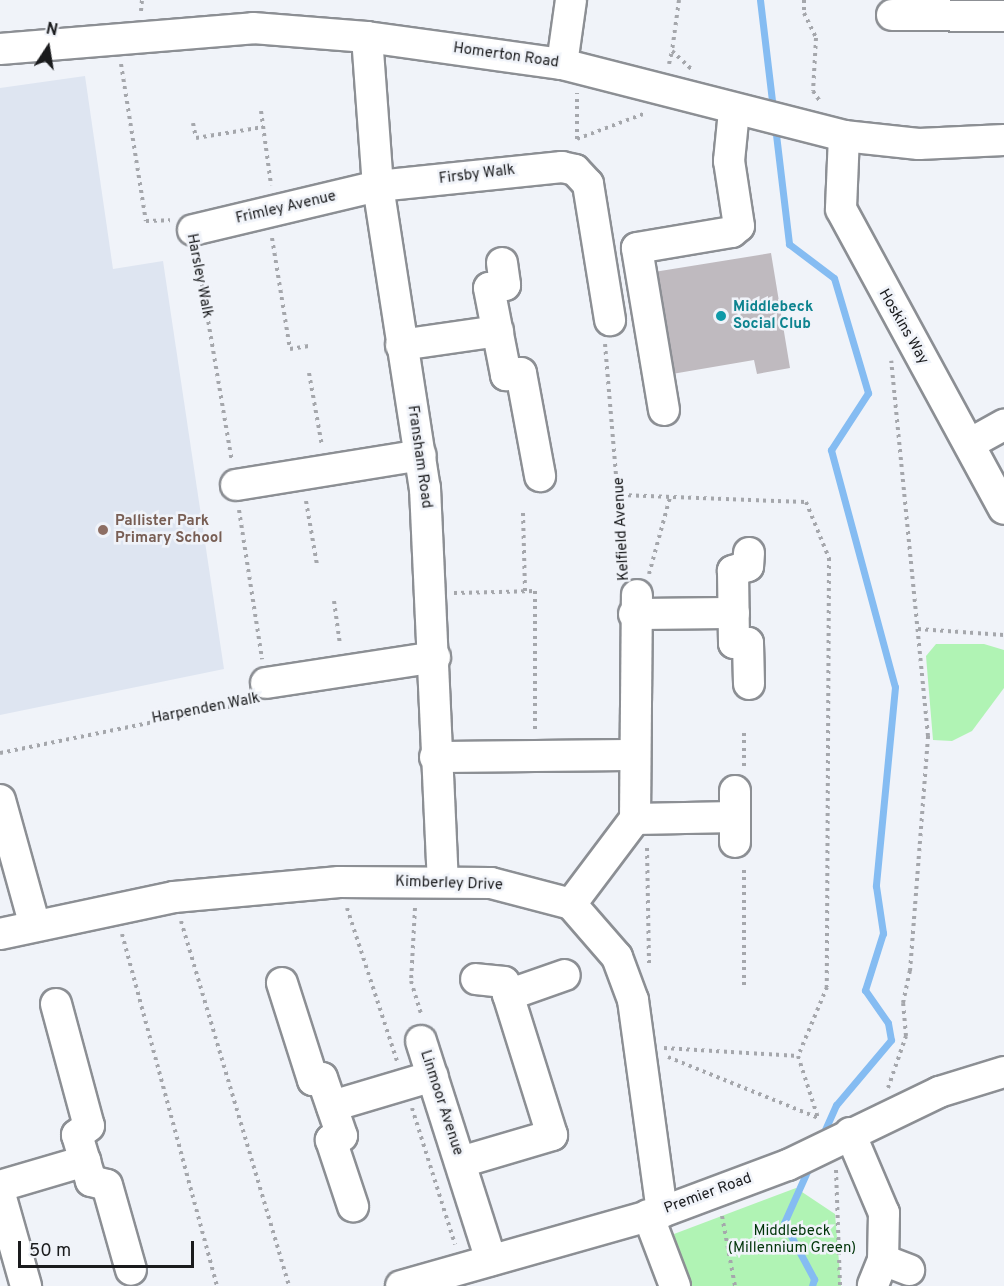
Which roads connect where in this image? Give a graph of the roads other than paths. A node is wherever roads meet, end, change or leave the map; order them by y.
1 (571, 0) edge
2 (892, 15) dead end
3 (1004, 16) edge
4 (367, 37) junction
5 (0, 49) edge
6 (570, 66) junction
7 (734, 111) junction
8 (844, 136) junction
9 (1004, 140) edge
10 (378, 186) junction
11 (193, 230) road end
12 (502, 263) dead end
13 (610, 320) road end
14 (498, 331) junction
15 (401, 345) junction
16 (664, 410) dead end
17 (1004, 425) edge
18 (971, 443) junction
19 (421, 455) junction
20 (540, 476) dead end
21 (236, 485) road end
22 (1004, 509) edge
23 (749, 553) dead end
24 (734, 613) junction
25 (435, 657) junction
26 (266, 683) road end
27 (749, 684) dead end
28 (635, 755) junction
29 (435, 757) junction
30 (0, 800) edge
31 (735, 817) road end
32 (640, 818) junction
33 (430, 880) junction
34 (571, 904) junction
35 (34, 923) junction
36 (0, 934) edge
37 (565, 975) dead end
38 (476, 979) dead end
39 (282, 983) dead end
40 (508, 995) junction
41 (56, 1004) dead end
42 (421, 1041) road end
43 (1004, 1072) edge
44 (433, 1076) junction
45 (332, 1107) junction
46 (835, 1130) junction
47 (85, 1161) junction
48 (461, 1162) junction
49 (0, 1186) edge
50 (0, 1194) edge
51 (353, 1206) dead end
52 (655, 1214) junction
53 (131, 1270) dead end
54 (476, 1271) edge
55 (888, 1272) edge
56 (26, 1286) edge
57 (401, 1286) edge
58 (675, 1286) edge

1 - 6 street
2 - 3 street
4 - 5 street, Homerton Road
4 - 6 street, Homerton Road
4 - 10 street, Fransham Road
6 - 7 street, Homerton Road
7 - 8 street, Homerton Road
7 - 16 street
8 - 9 street, Homerton Road
8 - 18 street, Hoskins Way
10 - 11 street, Frimley Avenue
10 - 13 street, Firsby Walk
10 - 15 street, Fransham Road
12 - 14 street
14 - 15 street
14 - 20 street
15 - 19 street, Fransham Road
17 - 18 street
18 - 22 street, Hoskins Way
19 - 21 street
19 - 25 street, Fransham Road
23 - 24 street
24 - 27 street
24 - 28 street
25 - 26 street, Harpenden Walk
25 - 29 street, Fransham Road
28 - 29 street
28 - 32 street
29 - 33 street, Fransham Road
30 - 35 street
31 - 32 street
32 - 34 street
33 - 34 street, Kimberley Drive
33 - 35 street, Kimberley Drive
34 - 52 street
35 - 36 street, Kimberley Drive
37 - 40 street
38 - 40 street
39 - 45 street
40 - 48 street
41 - 47 street
42 - 44 street, Linmoor Avenue
43 - 46 street, Premier Road
44 - 45 street
44 - 48 street, Linmoor Avenue
45 - 51 street
46 - 52 street, Premier Road
46 - 55 street
47 - 49 street
47 - 53 street
48 - 54 street, Linmoor Avenue
50 - 56 street
52 - 54 street, Premier Road
52 - 58 street
54 - 57 street, Premier Road

